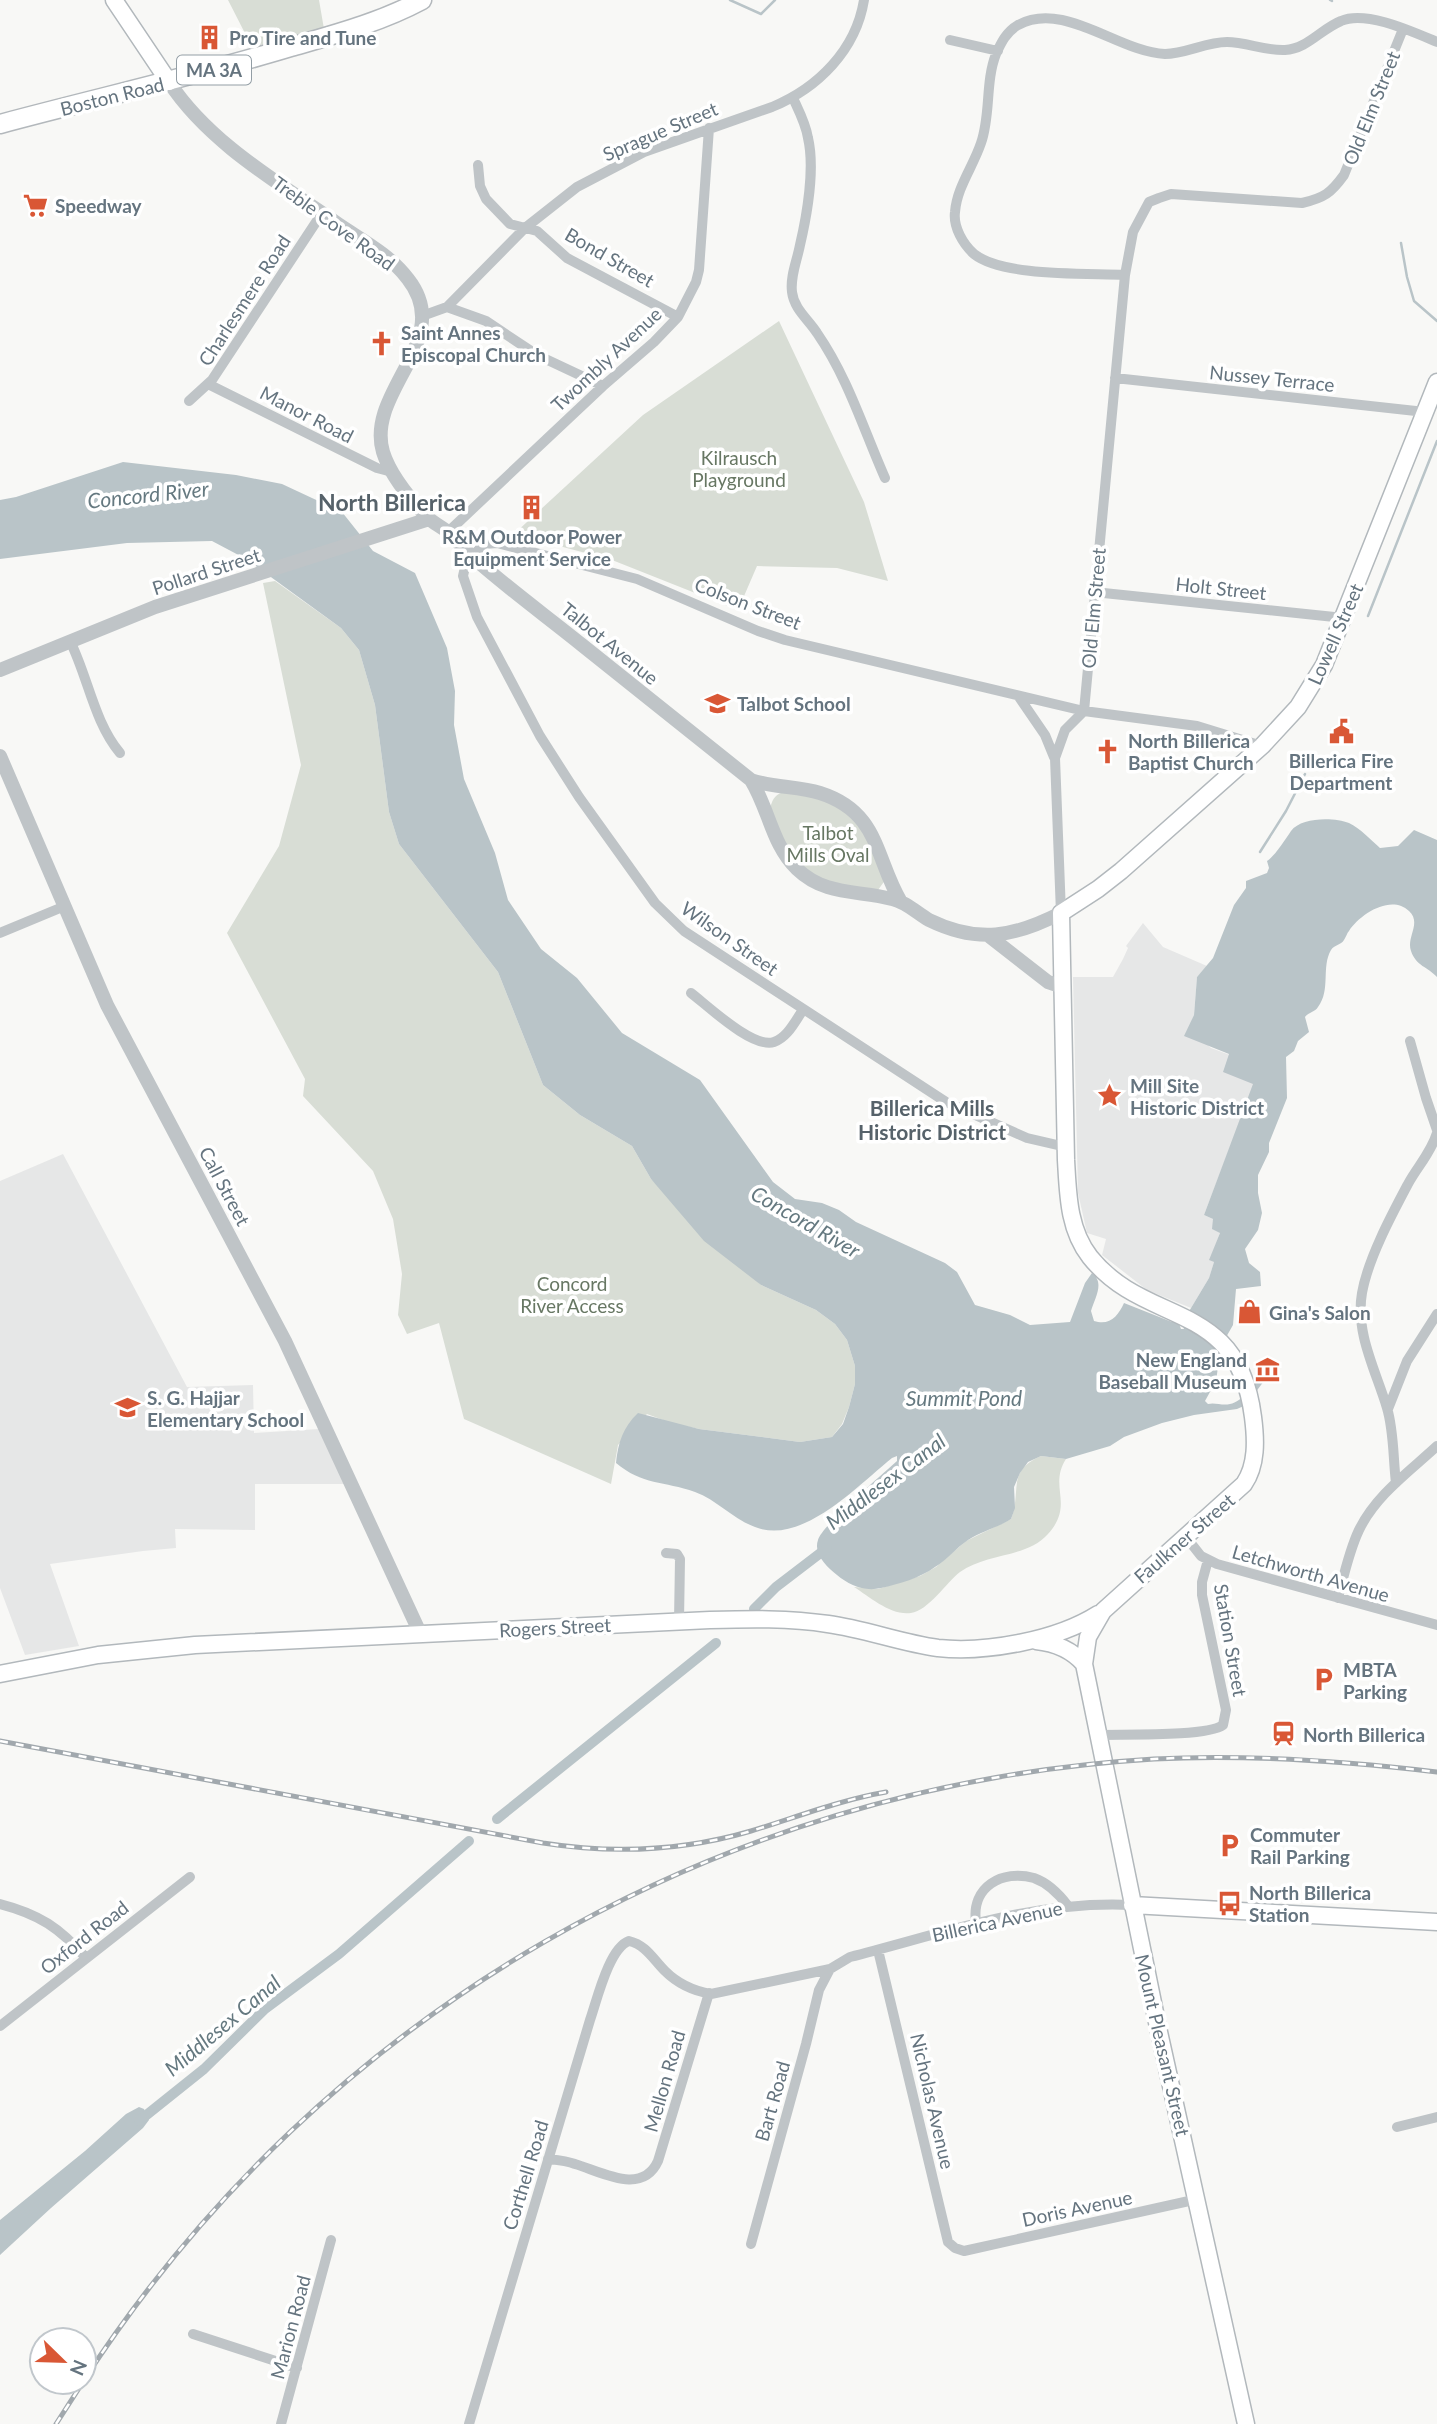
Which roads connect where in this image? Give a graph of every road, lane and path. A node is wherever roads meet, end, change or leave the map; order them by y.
1 (114, 0) edge
2 (422, 0) edge
3 (864, 0) edge
4 (1403, 29) junction
5 (950, 40) dead end
6 (1437, 42) edge
7 (998, 51) junction
8 (169, 82) junction
9 (793, 98) junction
10 (0, 124) edge
11 (709, 128) junction
12 (478, 165) dead end
13 (322, 213) junction
14 (525, 228) junction
15 (1125, 275) junction
16 (447, 307) junction
17 (422, 316) junction
18 (678, 317) junction
19 (1115, 378) junction
20 (1437, 382) edge
21 (208, 384) junction
22 (603, 386) junction
23 (189, 401) dead end
24 (1425, 412) junction
25 (392, 472) junction
26 (884, 478) dead end
27 (429, 519) junction
28 (448, 532) junction
29 (472, 557) junction
30 (1094, 592) junction
31 (1345, 618) junction
32 (71, 641) junction
33 (0, 670) edge
34 (1019, 697) junction
35 (1084, 711) junction
36 (1262, 746) junction
37 (120, 753) dead end
38 (0, 756) edge
39 (1055, 758) junction
40 (751, 780) junction
41 (901, 902) junction
42 (65, 906) junction
43 (1061, 913) junction
44 (0, 933) edge
45 (989, 936) junction
46 (1063, 987) junction
47 (691, 993) dead end
48 (803, 1010) junction
49 (1410, 1041) dead end
50 (1437, 1131) edge
51 (1066, 1147) junction
52 (1437, 1314) edge
53 (1388, 1409) junction
54 (1437, 1446) edge
55 (1396, 1482) junction
56 (1186, 1537) junction
57 (666, 1553) dead end
58 (1208, 1560) junction
59 (1338, 1598) junction
60 (1103, 1611) junction
61 (679, 1621) junction
62 (1437, 1625) edge
63 (419, 1633) junction
64 (1034, 1641) junction
65 (1084, 1664) junction
66 (0, 1675) edge
67 (1098, 1735) junction
68 (190, 1877) dead end
69 (0, 1904) edge
70 (1132, 1905) junction
71 (1068, 1906) junction
72 (976, 1922) junction
73 (1437, 1922) edge
74 (626, 1942) joint
75 (878, 1950) junction
76 (86, 1958) junction
77 (830, 1969) junction
78 (709, 1993) junction
79 (0, 2026) edge
80 (1437, 2117) edge
81 (1397, 2127) dead end
82 (548, 2159) junction
83 (1198, 2199) junction
84 (331, 2240) dead end
85 (751, 2244) dead end
86 (964, 2250) joint
87 (193, 2334) dead end
88 (298, 2368) junction
89 (281, 2424) edge
90 (469, 2424) edge
91 (1246, 2424) edge

1 - 8 main road, Treble Cove Road
2 - 8 main road, Boston Road / MA 3A
3 - 9 street, Sprague Street
4 - 6 street
4 - 7 street
4 - 15 street, Old Elm Street
5 - 7 street
7 - 15 street
8 - 10 main road, Boston Road / MA 3A
8 - 13 street, Treble Cove Road
9 - 11 street, Sprague Street
9 - 26 street
11 - 14 street, Sprague Street
11 - 18 street, Twombly Avenue
12 - 14 street, Bond Street
13 - 17 street, Treble Cove Road
13 - 21 street, Charlesmere Road
14 - 16 street, Sprague Street
14 - 18 street, Bond Street
15 - 19 street, Old Elm Street
16 - 17 street, Sprague Street
16 - 22 street
17 - 25 street, Treble Cove Road
18 - 22 street, Twombly Avenue
19 - 24 street, Nussey Terrace
19 - 30 street, Old Elm Street
20 - 24 main road, Lowell Street
21 - 23 street, Charlesmere Road
21 - 25 street, Manor Road
22 - 28 street, Twombly Avenue
24 - 31 main road, Lowell Street
25 - 27 street, Treble Cove Road
27 - 28 street
27 - 32 street, Pollard Street
28 - 29 street, Talbot Avenue
29 - 34 street, Colson Street
29 - 40 street, Talbot Avenue
29 - 48 street, Wilson Street
30 - 31 street, Holt Street
30 - 35 street, Old Elm Street
31 - 36 main road, Lowell Street
32 - 33 street, Pollard Street
32 - 37 street
34 - 35 street, Colson Street
34 - 39 street
35 - 36 street, Colson Street
35 - 39 street
36 - 43 main road, Lowell Street
38 - 42 street, Call Street
39 - 43 street
40 - 41 street, Talbot Avenue
40 - 41 street, Talbot Avenue
41 - 45 street, Talbot Avenue
42 - 44 street
42 - 63 street, Call Street
43 - 45 street, Talbot Avenue
43 - 46 main road
45 - 46 street, Talbot Avenue
46 - 51 main road
47 - 48 street
48 - 51 street, Wilson Street
49 - 50 street
50 - 53 street
51 - 56 main road, Faulkner Street
52 - 53 street
53 - 55 street
54 - 55 street
55 - 59 street
56 - 58 street, Letchworth Avenue
56 - 60 main road, Faulkner Street
57 - 61 street
58 - 59 street, Letchworth Avenue
58 - 67 street, Station Street
59 - 62 street, Letchworth Avenue
60 - 64 main road, Rogers Street
60 - 65 main road, Mount Pleasant Street
61 - 63 main road, Rogers Street
61 - 64 main road, Rogers Street
63 - 66 main road, Rogers Street
64 - 65 main road
65 - 67 main road, Mount Pleasant Street
67 - 70 main road, Mount Pleasant Street
68 - 76 street, Oxford Road
69 - 76 street
70 - 71 street, Billerica Avenue
70 - 73 main road, Billerica Avenue
70 - 83 main road, Mount Pleasant Street
71 - 72 street, Billerica Avenue
71 - 72 street
72 - 75 street, Billerica Avenue
74 - 78 street, Billerica Avenue
74 - 82 street, Corthell Road
75 - 77 street, Billerica Avenue
75 - 86 street, Nicholas Avenue
76 - 79 street, Oxford Road
77 - 78 street, Billerica Avenue
77 - 85 street, Bart Road
78 - 82 street, Mellon Road
80 - 81 street
82 - 90 street, Corthell Road
83 - 86 street, Doris Avenue
83 - 91 main road, Mount Pleasant Street
84 - 88 street, Marion Road
87 - 88 street
88 - 89 street, Marion Road

